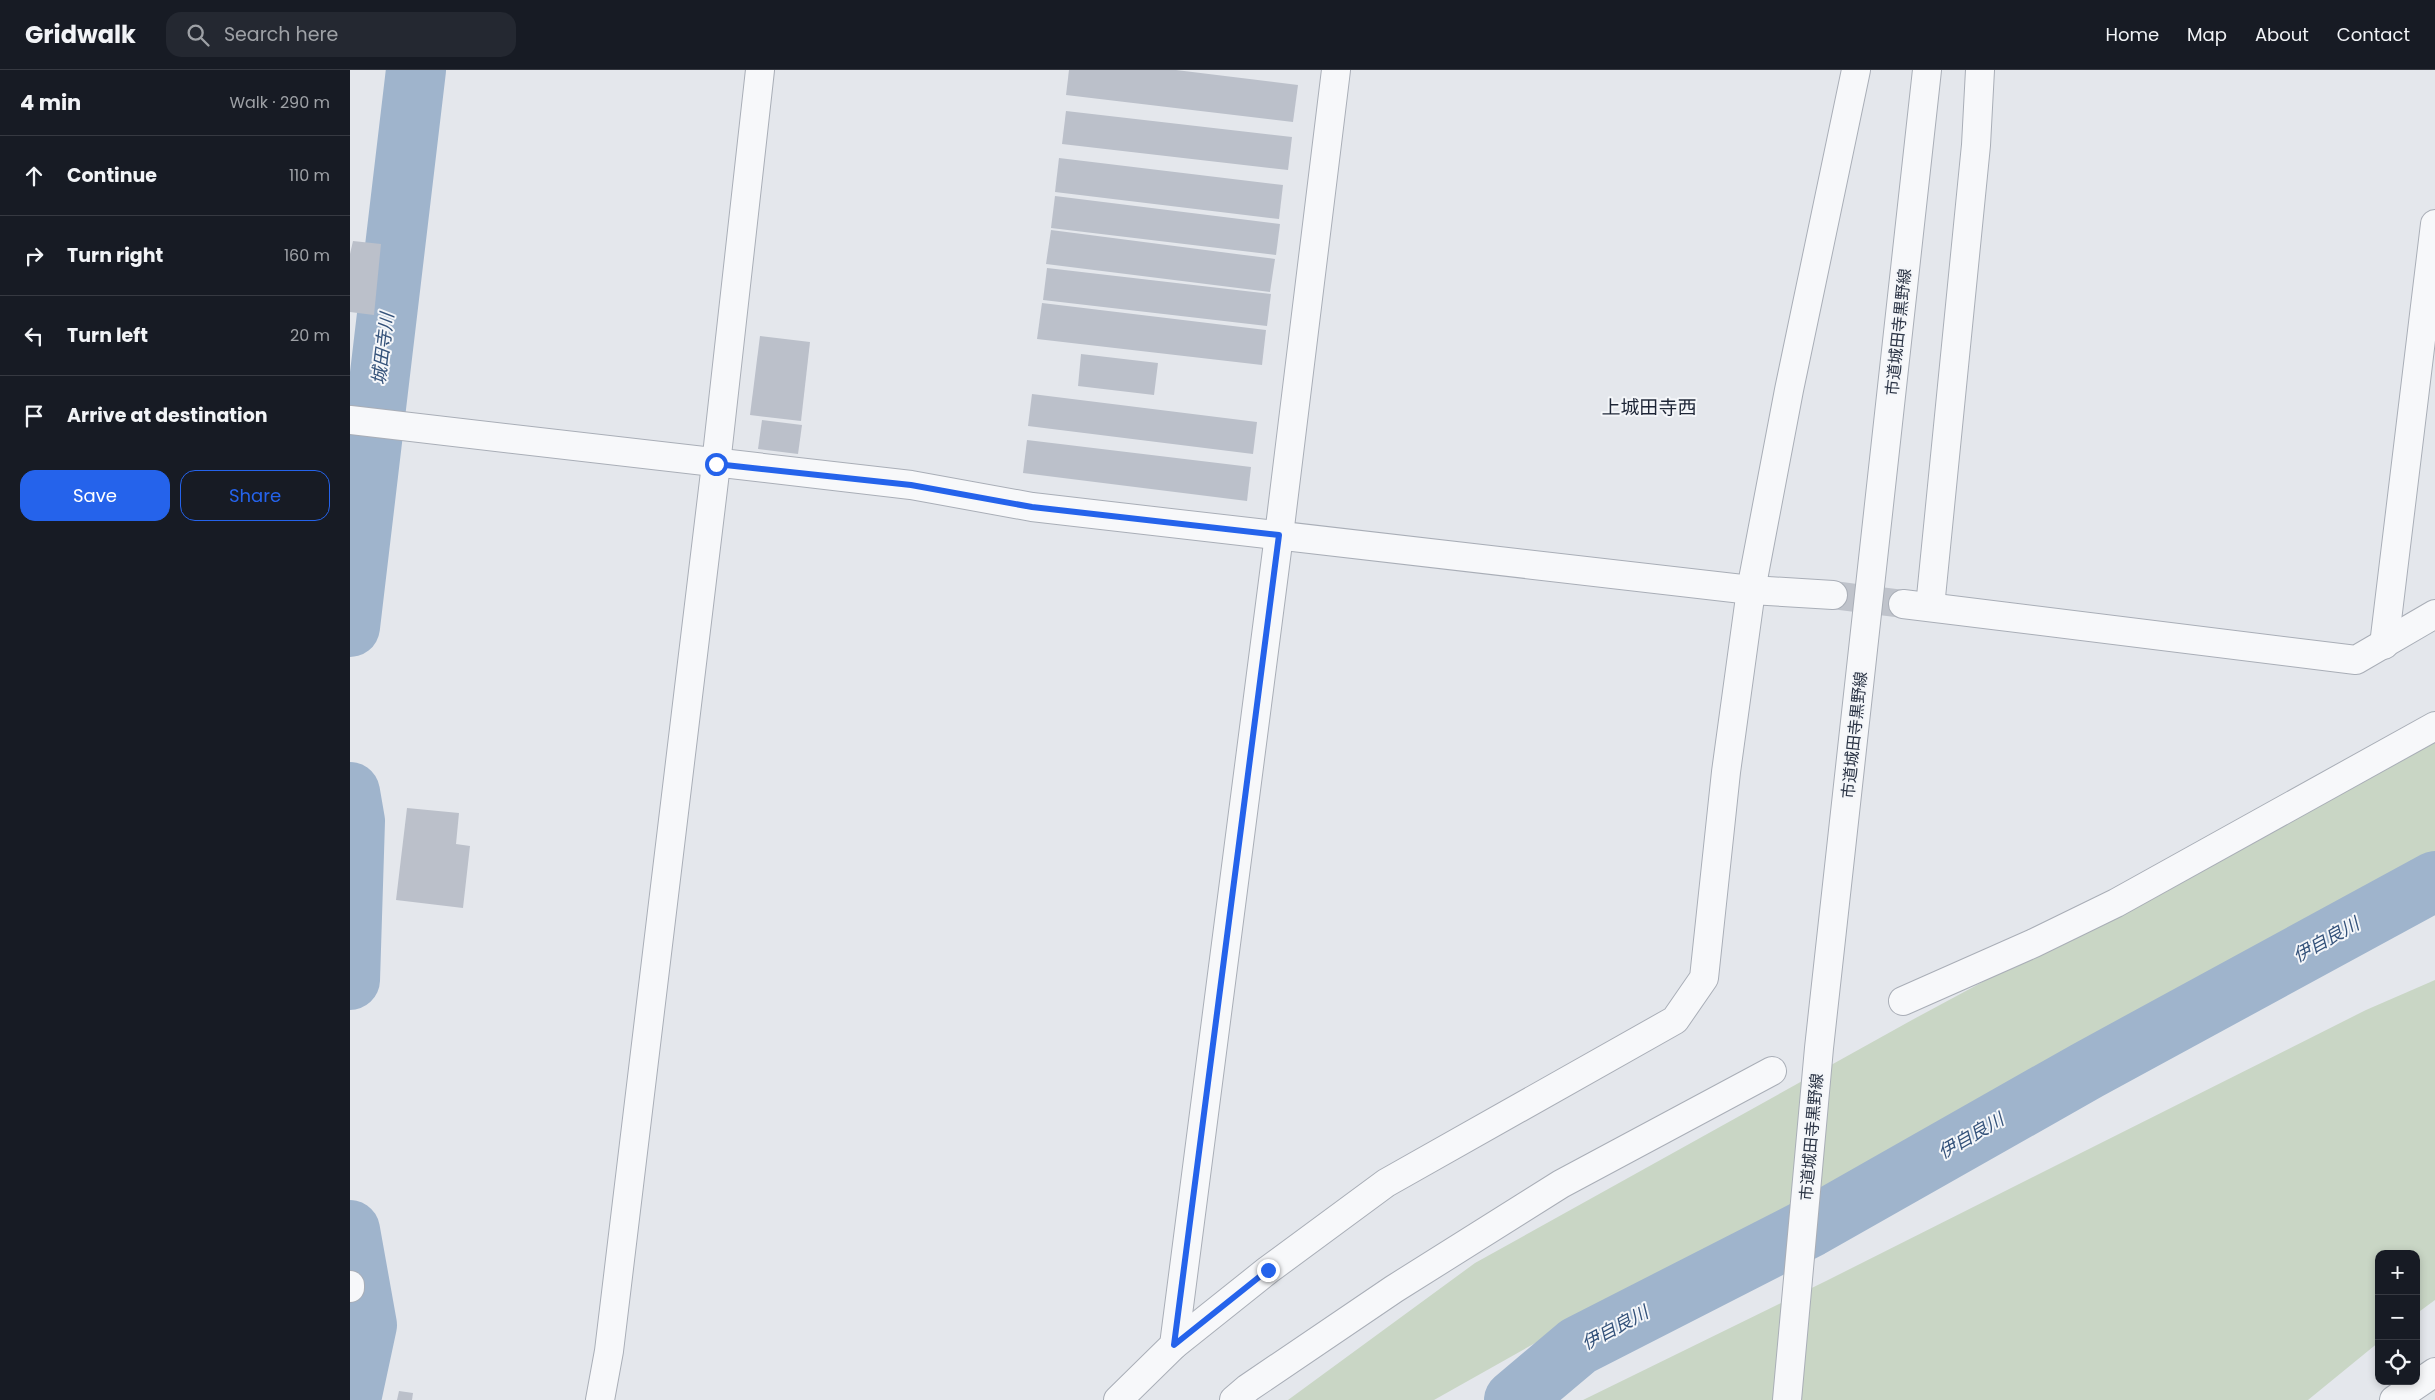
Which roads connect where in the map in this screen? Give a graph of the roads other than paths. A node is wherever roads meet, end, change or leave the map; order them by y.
1 (760, 70) edge
2 (1336, 70) edge
3 (1856, 70) edge
4 (1926, 70) edge
5 (1980, 70) edge
6 (2435, 224) edge
7 (350, 420) edge
8 (716, 464) junction
9 (1279, 535) junction
10 (1751, 590) junction
11 (1833, 595) tunnel mouth
12 (1903, 604) tunnel mouth
13 (1930, 607) junction
14 (2435, 614) edge
15 (2384, 645) junction
16 (2435, 726) edge
17 (1902, 1001) dead end
18 (1772, 1071) dead end
19 (1174, 1345) junction
20 (2435, 1372) edge
21 (600, 1400) edge
22 (1118, 1400) edge
23 (1234, 1400) edge
24 (1786, 1400) edge
25 (2394, 1400) edge

1 - 8 street
2 - 9 street
3 - 10 street
4 - 24 street, 市道城田寺黒野線
5 - 13 street
6 - 15 street
7 - 8 street
8 - 9 street
8 - 21 street
9 - 10 street
9 - 19 street
10 - 11 street
10 - 19 street
12 - 13 street
13 - 15 street
14 - 15 street
16 - 17 street
18 - 23 street
19 - 22 street
20 - 25 street

